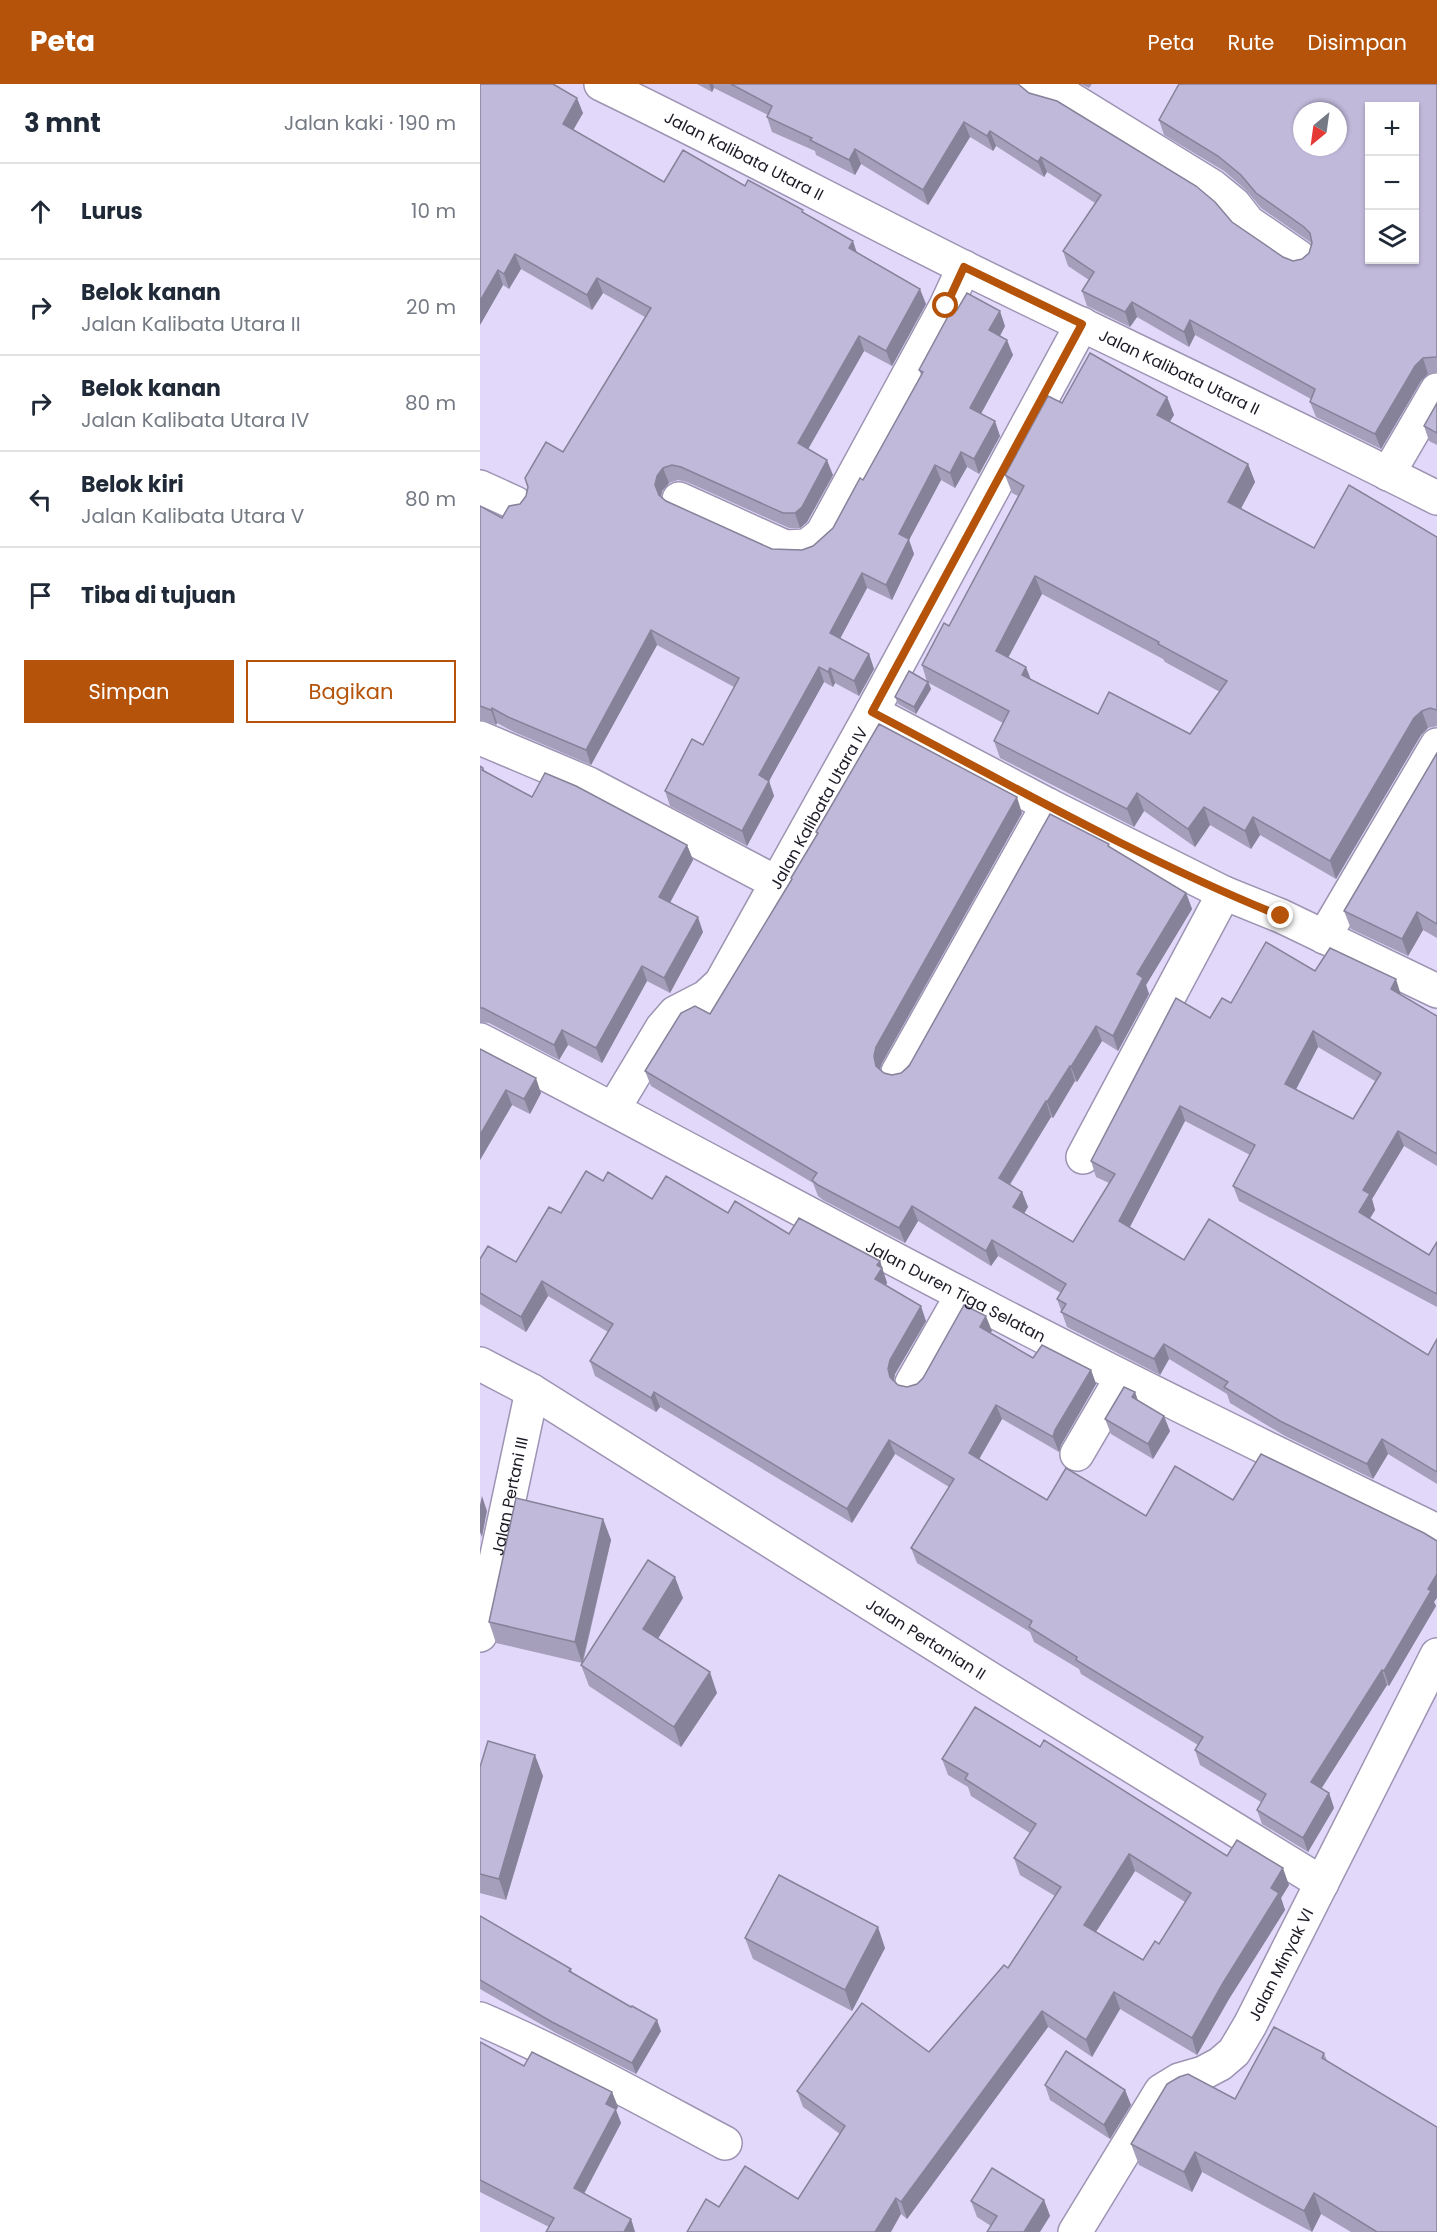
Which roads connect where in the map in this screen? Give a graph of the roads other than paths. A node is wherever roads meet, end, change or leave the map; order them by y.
1 (601, 84) edge
2 (1032, 84) edge
3 (1299, 257) edge
4 (964, 267) junction
5 (1082, 324) junction
6 (1437, 390) edge
7 (1388, 474) junction
8 (480, 487) edge
9 (1437, 498) edge
10 (679, 499) dead end
11 (514, 502) dead end
12 (872, 712) junction
13 (480, 738) edge
14 (1437, 745) edge
15 (1048, 805) junction
16 (777, 883) junction
17 (1224, 893) junction
18 (1324, 937) junction
19 (1437, 991) edge
20 (480, 1040) edge
21 (898, 1072) edge
22 (614, 1108) junction
23 (1083, 1157) dead end
24 (962, 1295) junction
25 (480, 1364) edge
26 (1122, 1377) junction
27 (912, 1383) edge
28 (532, 1391) junction
29 (1077, 1454) dead end
30 (1437, 1531) edge
31 (480, 1635) edge
32 (1437, 1655) edge
33 (1322, 1882) junction
34 (480, 2019) edge
35 (725, 2143) dead end
36 (1075, 2232) edge

1 - 4 street, Jalan Kalibata Utara II
2 - 3 street
4 - 5 street, Jalan Kalibata Utara II
4 - 10 street
5 - 7 street, Jalan Kalibata Utara II
5 - 12 street, Jalan Kalibata Utara IV
6 - 7 street
7 - 9 street, Jalan Kalibata Utara II
8 - 11 street
12 - 15 street
12 - 16 street, Jalan Kalibata Utara IV
13 - 16 street
14 - 18 street
15 - 17 street
15 - 21 street
16 - 22 street, Jalan Kalibata Utara IV
17 - 18 street
17 - 23 street
18 - 19 street
20 - 22 street, Jalan Duren Tiga Selatan
22 - 24 street, Jalan Duren Tiga Selatan
24 - 26 street, Jalan Duren Tiga Selatan
24 - 27 street
25 - 28 street, Jalan Pertanian II
26 - 29 street
26 - 30 street, Jalan Duren Tiga Selatan
28 - 31 street, Jalan Pertani III
28 - 33 street, Jalan Pertanian II
32 - 33 street, Jalan Minyak VI
33 - 36 street, Jalan Minyak VI
34 - 35 street

